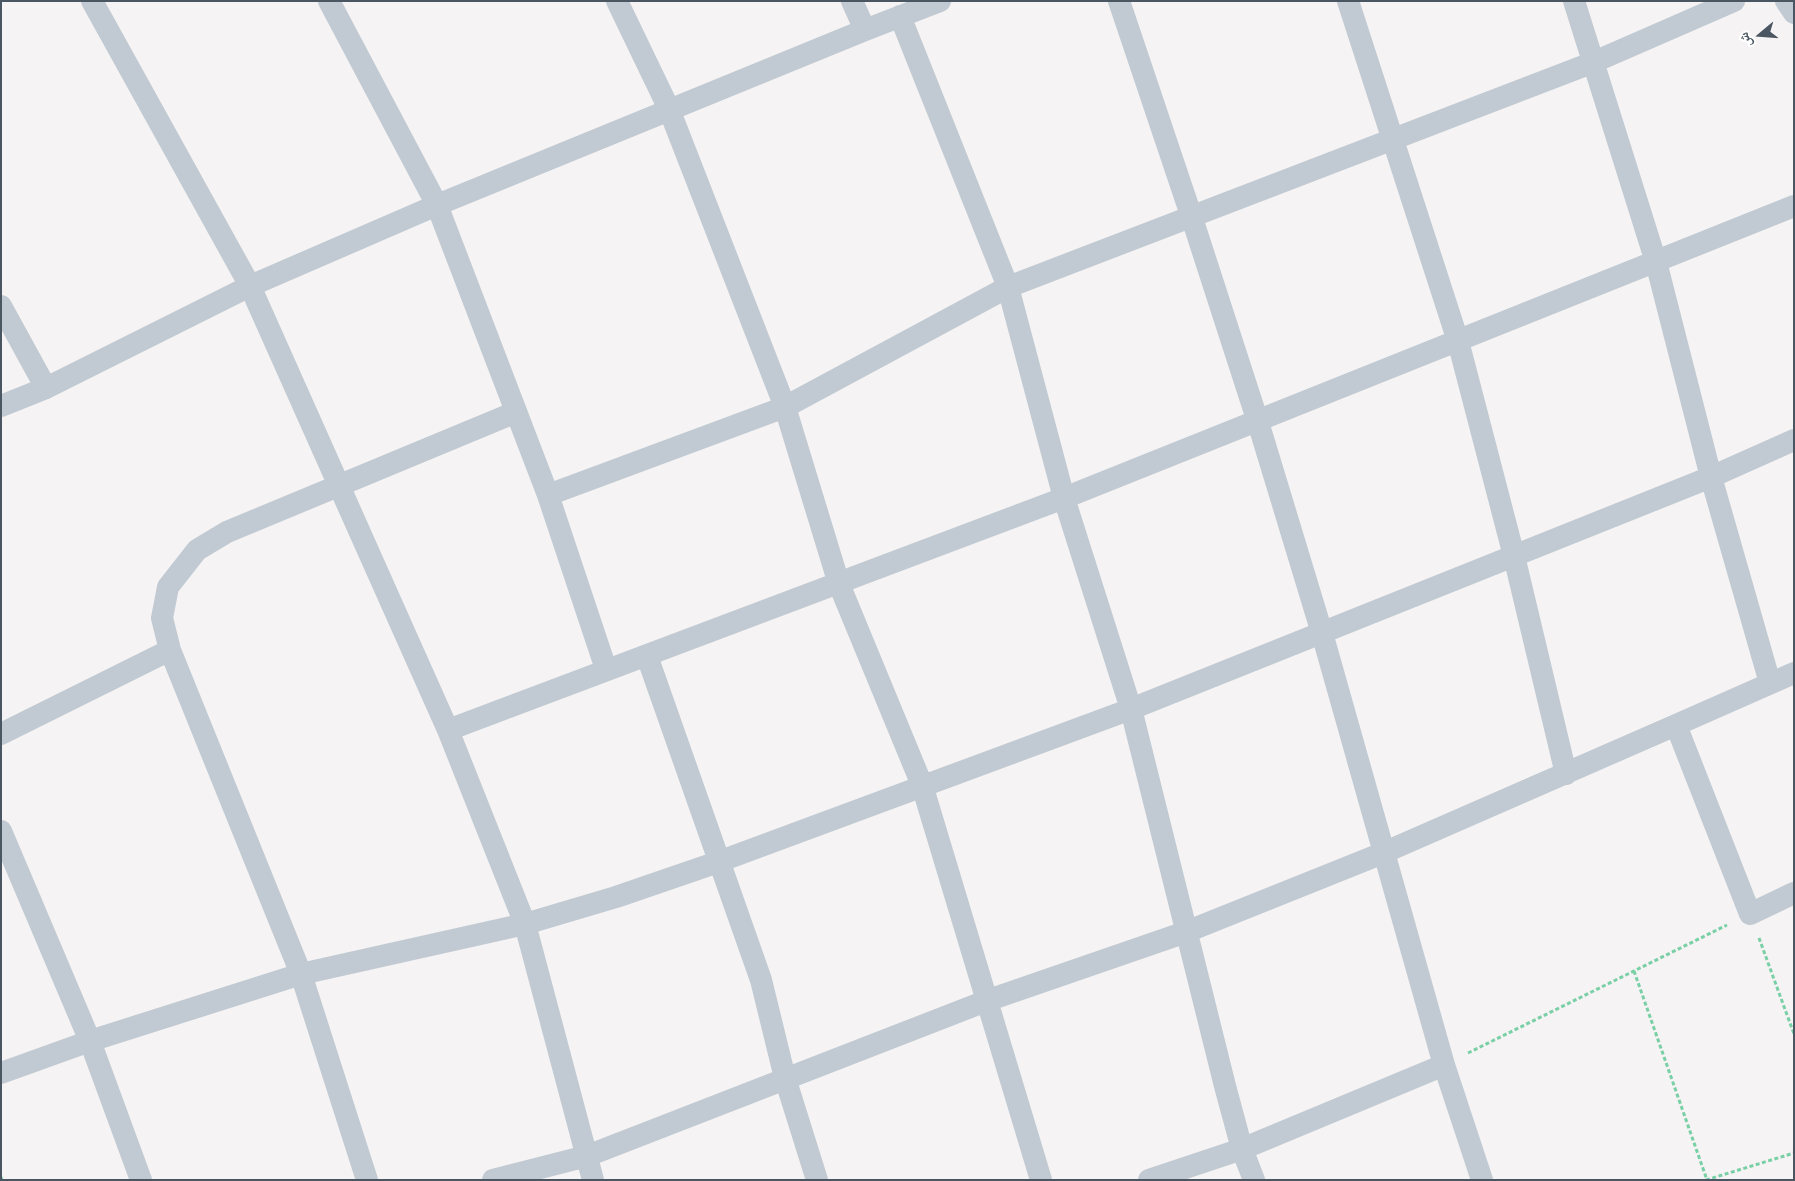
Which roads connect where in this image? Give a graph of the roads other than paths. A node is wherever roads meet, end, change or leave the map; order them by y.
1 (92, 1) edge
2 (329, 1) edge
3 (618, 1) edge
4 (852, 1) edge
5 (940, 1) edge
6 (1119, 1) edge
7 (1348, 1) edge
8 (1574, 1) edge
9 (1734, 1) edge
10 (1786, 1) edge
11 (1794, 13) edge
12 (900, 16) junction
13 (865, 30) junction
14 (1594, 62) junction
15 (669, 109) junction
16 (1395, 140) junction
17 (437, 205) junction
18 (1794, 206) edge
19 (1191, 215) junction
20 (1656, 262) junction
21 (250, 286) junction
22 (1008, 287) junction
23 (1, 306) edge
24 (1458, 341) junction
25 (46, 388) junction
26 (1, 406) edge
27 (785, 407) junction
28 (516, 412) junction
29 (1258, 422) junction
30 (1794, 440) edge
31 (1711, 477) junction
32 (339, 484) junction
33 (548, 495) junction
34 (1064, 498) junction
35 (1514, 556) junction
36 (839, 584) junction
37 (1322, 633) junction
38 (170, 650) junction
39 (647, 656) junction
40 (606, 669) junction
41 (1794, 673) edge
42 (1770, 683) junction
43 (1131, 709) junction
44 (1676, 725) junction
45 (448, 730) junction
46 (1, 734) edge
47 (1566, 774) junction
48 (922, 785) junction
49 (1, 830) edge
50 (1383, 853) junction
51 (718, 862) junction
52 (1794, 893) edge
53 (525, 924) junction
54 (1186, 932) junction
55 (301, 974) junction
56 (986, 1001) junction
57 (90, 1041) junction
58 (1444, 1065) junction
59 (1, 1073) edge
60 (785, 1078) junction
61 (1242, 1149) junction
62 (587, 1156) junction
63 (141, 1180) edge
64 (367, 1180) edge
65 (493, 1180) edge
66 (593, 1180) edge
67 (817, 1180) edge
68 (1041, 1180) edge
69 (1149, 1180) edge
70 (1254, 1180) edge
71 (1482, 1180) edge

1 - 21 street
2 - 17 street
3 - 15 street
4 - 13 street
5 - 12 street
6 - 19 street
7 - 16 street
8 - 14 street
9 - 14 street
10 - 11 street
12 - 13 street
12 - 22 street
13 - 15 street
14 - 16 street
14 - 20 street
15 - 17 street
15 - 27 street
16 - 19 street
16 - 24 street
17 - 21 street
17 - 28 street
18 - 20 street
19 - 22 street
19 - 29 street
20 - 24 street
20 - 31 street
21 - 25 street
21 - 32 street
22 - 27 street
22 - 34 street
23 - 25 street
24 - 29 street
24 - 35 street
25 - 26 street
27 - 33 street
27 - 36 street
28 - 32 street
28 - 33 street
29 - 34 street
29 - 37 street
30 - 31 street
31 - 35 street
31 - 42 street
32 - 38 street
32 - 45 street
33 - 40 street
34 - 36 street
34 - 43 street
35 - 37 street
35 - 47 street
36 - 39 street
36 - 48 street
37 - 43 street
37 - 50 street
38 - 46 street
38 - 55 street
39 - 40 street
39 - 51 street
40 - 45 street
41 - 42 street
42 - 44 street
43 - 48 street
43 - 54 street
44 - 47 street
44 - 52 street
45 - 53 street
47 - 50 street
48 - 51 street
48 - 56 street
49 - 57 street
50 - 54 street
50 - 58 street
51 - 53 street
51 - 60 street
53 - 55 street
53 - 62 street
54 - 56 street
54 - 61 street
55 - 57 street
55 - 64 street
56 - 60 street
56 - 68 street
57 - 59 street
57 - 63 street
58 - 61 street
58 - 71 street
60 - 62 street
60 - 67 street
61 - 69 street
61 - 70 street
62 - 65 street
62 - 66 street

